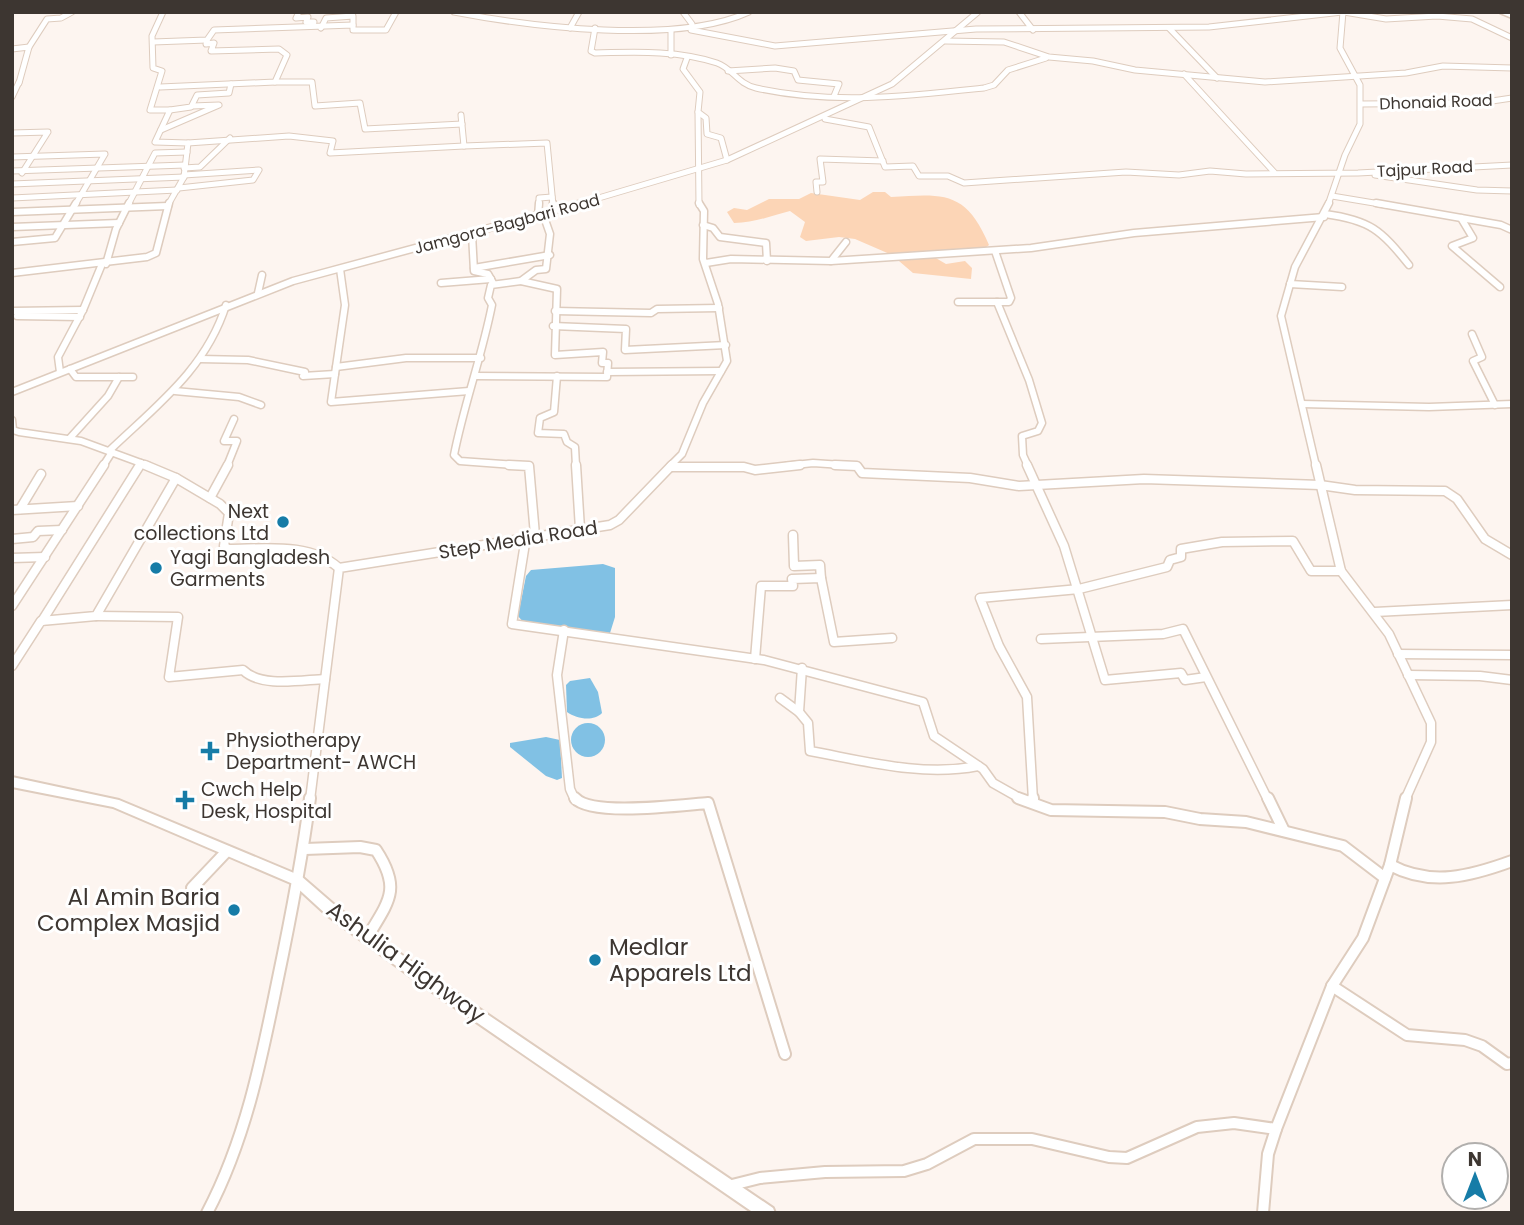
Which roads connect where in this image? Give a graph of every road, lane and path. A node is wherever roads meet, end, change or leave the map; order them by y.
1 (72, 12) edge
2 (163, 12) edge
3 (299, 12) edge
4 (396, 12) edge
5 (454, 12) edge
6 (579, 12) edge
7 (683, 12) edge
8 (749, 12) edge
9 (978, 12) edge
10 (1019, 12) edge
11 (1343, 12) edge
12 (1502, 12) edge
13 (1512, 16) edge
14 (322, 25) junction
15 (353, 25) junction
16 (570, 28) junction
17 (595, 28) junction
18 (1169, 28) junction
19 (691, 30) junction
20 (956, 30) junction
21 (1033, 30) junction
22 (671, 31) junction
23 (1512, 38) edge
24 (945, 41) junction
25 (207, 42) junction
26 (153, 44) junction
27 (29, 47) junction
28 (12, 49) edge
29 (671, 55) junction
30 (1049, 57) junction
31 (687, 58) junction
32 (1512, 68) edge
33 (728, 71) junction
34 (1184, 74) junction
35 (1354, 75) junction
36 (1217, 78) junction
37 (275, 82) junction
38 (231, 84) junction
39 (160, 87) junction
40 (834, 96) junction
41 (12, 97) edge
42 (1512, 98) edge
43 (862, 99) junction
44 (1361, 104) junction
45 (192, 106) junction
46 (170, 110) junction
47 (698, 112) junction
48 (461, 115) dead end
49 (822, 119) junction
50 (462, 124) junction
51 (160, 131) junction
52 (12, 133) edge
53 (230, 138) junction
54 (188, 143) junction
55 (464, 146) junction
56 (187, 152) junction
57 (32, 156) junction
58 (12, 157) edge
59 (727, 160) junction
60 (883, 161) junction
61 (1512, 165) edge
62 (149, 166) junction
63 (96, 168) junction
64 (699, 168) junction
65 (12, 171) edge
66 (23, 171) junction
67 (184, 171) junction
68 (1274, 172) junction
69 (1338, 173) junction
70 (1358, 173) junction
71 (142, 179) junction
72 (88, 181) junction
73 (13, 185) edge
74 (178, 189) junction
75 (1512, 191) edge
76 (817, 192) dead end
77 (135, 193) junction
78 (80, 196) junction
79 (1332, 196) junction
80 (552, 197) junction
81 (12, 198) edge
82 (168, 206) junction
83 (128, 208) junction
84 (72, 210) junction
85 (554, 211) junction
86 (12, 212) edge
87 (541, 215) junction
88 (1325, 216) junction
89 (1461, 218) junction
90 (119, 223) junction
91 (64, 225) junction
92 (703, 225) junction
93 (12, 227) edge
94 (1512, 230) edge
95 (472, 234) junction
96 (12, 242) edge
97 (846, 242) dead end
98 (995, 251) junction
99 (550, 254) junction
100 (767, 261) junction
101 (831, 261) junction
102 (706, 263) junction
103 (104, 264) junction
104 (1409, 265) dead end
105 (474, 268) junction
106 (340, 269) junction
107 (546, 270) junction
108 (12, 273) edge
109 (262, 275) dead end
110 (492, 281) junction
111 (521, 281) junction
112 (442, 283) dead end
113 (1290, 284) junction
114 (551, 286) junction
115 (1342, 287) dead end
116 (1500, 287) dead end
117 (258, 293) junction
118 (958, 302) dead end
119 (997, 302) junction
120 (226, 305) junction
121 (719, 308) junction
122 (555, 312) junction
123 (15, 314) edge
124 (81, 314) junction
125 (553, 326) junction
126 (1472, 334) dead end
127 (726, 345) junction
128 (481, 358) junction
129 (200, 359) junction
130 (70, 369) junction
131 (335, 371) junction
132 (721, 371) junction
133 (60, 372) junction
134 (607, 372) junction
135 (475, 376) junction
136 (557, 376) junction
137 (119, 377) junction
138 (134, 377) dead end
139 (175, 391) junction
140 (469, 391) junction
141 (12, 392) edge
142 (1302, 404) junction
143 (1512, 404) edge
144 (261, 405) dead end
145 (1495, 405) junction
146 (234, 419) dead end
147 (12, 420) edge
148 (70, 438) junction
149 (111, 451) junction
150 (141, 463) junction
151 (671, 467) junction
152 (41, 474) dead end
153 (176, 478) junction
154 (1034, 485) junction
155 (1320, 485) junction
156 (210, 498) junction
157 (78, 506) junction
158 (15, 511) edge
159 (580, 529) junction
160 (62, 530) junction
161 (793, 535) dead end
162 (531, 536) junction
163 (12, 539) edge
164 (1512, 555) edge
165 (45, 557) junction
166 (12, 558) edge
167 (339, 568) junction
168 (1341, 571) junction
169 (821, 579) junction
170 (1079, 589) junction
171 (1512, 605) edge
172 (12, 606) edge
173 (1375, 612) junction
174 (96, 616) junction
175 (41, 621) junction
176 (564, 630) junction
177 (1090, 636) junction
178 (892, 638) dead end
179 (1041, 639) dead end
180 (1398, 654) junction
181 (1512, 655) edge
182 (755, 659) junction
183 (12, 666) edge
184 (802, 668) junction
185 (1408, 675) junction
186 (1206, 677) junction
187 (326, 679) junction
188 (1512, 680) edge
189 (780, 698) dead end
190 (799, 712) junction
191 (978, 766) junction
192 (12, 782) edge
193 (1033, 802) junction
194 (1284, 831) junction
195 (305, 849) junction
196 (227, 851) junction
197 (1512, 861) edge
198 (1390, 865) junction
199 (1385, 878) junction
200 (297, 880) junction
201 (192, 888) dead end
202 (368, 936) junction
203 (1332, 986) junction
204 (785, 1054) dead end
205 (1510, 1066) edge
206 (1276, 1129) junction
207 (726, 1187) junction
208 (207, 1213) edge
209 (768, 1213) edge
210 (1263, 1213) edge

1 - 27 street
2 - 26 street
3 - 14 street
4 - 15 street
5 - 16 street
6 - 16 street
7 - 19 street
8 - 19 street
9 - 20 street, Jamgora-Bagbari Road
10 - 21 street
11 - 18 street
11 - 23 street
11 - 35 street
12 - 13 main road
14 - 15 street
14 - 15 street
14 - 25 street
16 - 17 street
17 - 22 street
17 - 29 street
18 - 21 street
18 - 36 street
19 - 20 street
19 - 22 street
20 - 21 street
20 - 24 street, Jamgora-Bagbari Road
22 - 29 street
24 - 30 street
24 - 43 street, Jamgora-Bagbari Road
25 - 26 street
25 - 37 street
26 - 39 street
27 - 28 street
27 - 41 street
29 - 31 street
30 - 34 street
30 - 43 street
31 - 33 street
31 - 47 street
32 - 35 street
33 - 40 street
33 - 40 street
34 - 36 street
34 - 68 street
35 - 36 street
35 - 44 street
37 - 38 street
37 - 50 street
38 - 39 street
38 - 45 street
39 - 46 street
40 - 43 street
42 - 44 street, Dhonaid Road
43 - 49 street, Jamgora-Bagbari Road
44 - 69 street
45 - 46 street
45 - 51 street
46 - 51 street
47 - 59 street
47 - 64 street, Step Media Road
48 - 50 street
49 - 59 street, Jamgora-Bagbari Road
49 - 60 street
50 - 55 street
51 - 54 street
52 - 57 street
53 - 54 street
53 - 55 street
53 - 67 street
54 - 56 street
55 - 80 street
56 - 62 street
56 - 67 street
57 - 58 street
57 - 63 street
57 - 66 street
59 - 64 street, Jamgora-Bagbari Road
60 - 68 street, Tajpur Road
60 - 76 street
61 - 70 street, Tajpur Road
62 - 63 street
62 - 67 street
62 - 71 street
63 - 66 street
63 - 72 street
64 - 85 street, Jamgora-Bagbari Road
64 - 92 street, Step Media Road
65 - 66 street
66 - 73 street
67 - 71 street
67 - 74 street
67 - 74 street
68 - 69 street, Tajpur Road
69 - 70 street, Tajpur Road
69 - 79 street
70 - 75 street
71 - 72 street
71 - 77 street
72 - 73 street
72 - 78 street
74 - 77 street
74 - 82 street
77 - 78 street
77 - 83 street
78 - 81 street
78 - 84 street
79 - 88 street
79 - 89 street
80 - 85 street
80 - 87 street
82 - 83 street
82 - 103 street
83 - 84 street
83 - 90 street
84 - 86 street
84 - 91 street
85 - 87 street, Jamgora-Bagbari Road
87 - 95 street, Jamgora-Bagbari Road
87 - 99 street
88 - 98 street
88 - 104 street
88 - 113 street
89 - 94 street
89 - 116 street
90 - 91 street
90 - 103 street
91 - 93 street
91 - 96 street
92 - 100 street
92 - 102 street, Step Media Road
95 - 105 street
95 - 106 street, Jamgora-Bagbari Road
97 - 101 street
98 - 101 street
98 - 119 street
99 - 105 street
99 - 107 street
100 - 101 street
100 - 102 street
102 - 121 street, Step Media Road
103 - 108 street
103 - 124 street
105 - 110 street
106 - 117 street, Jamgora-Bagbari Road
106 - 131 street
107 - 111 street
107 - 114 street
109 - 117 street
110 - 111 street
110 - 112 street
110 - 128 street
111 - 114 street
113 - 115 street
113 - 142 street
114 - 122 street
117 - 120 street, Jamgora-Bagbari Road
118 - 119 street
119 - 154 street
120 - 129 street
120 - 130 street, Jamgora-Bagbari Road
121 - 122 street
121 - 127 street, Step Media Road
122 - 125 street
123 - 124 street
124 - 133 street
125 - 127 street
125 - 134 street
126 - 145 street
127 - 132 street, Step Media Road
128 - 131 street
128 - 135 street
129 - 131 street
129 - 139 street
130 - 133 street, Jamgora-Bagbari Road
130 - 137 street
131 - 140 street
132 - 134 street
132 - 151 street, Step Media Road
133 - 141 street, Jamgora-Bagbari Road
134 - 136 street
135 - 136 street
135 - 140 street
136 - 159 street
137 - 138 street
137 - 148 street
139 - 144 street
139 - 149 street
140 - 162 street
142 - 145 street
142 - 155 street
143 - 145 street
146 - 156 street
147 - 148 street
148 - 149 street
149 - 150 street
149 - 157 street
150 - 153 street
150 - 175 street
151 - 154 street
151 - 159 street, Step Media Road
152 - 158 street
153 - 156 street
153 - 174 street
154 - 155 street
154 - 170 street
155 - 164 street
155 - 168 street
156 - 167 street
157 - 158 street
157 - 160 street
159 - 162 street, Step Media Road
160 - 163 street
160 - 165 street
161 - 169 street
162 - 167 street, Step Media Road
162 - 176 street
165 - 166 street
165 - 172 street
167 - 187 street
168 - 170 street
168 - 173 street
169 - 178 street
169 - 182 street
170 - 177 street
170 - 193 street
171 - 173 street
173 - 180 street
174 - 175 street
174 - 187 street
175 - 183 street
176 - 182 street
176 - 204 street
177 - 179 street
177 - 186 street
177 - 186 street
180 - 181 street
180 - 185 street
182 - 184 street
184 - 190 street
184 - 191 street
185 - 188 street
185 - 198 street
186 - 194 street
187 - 195 street
189 - 190 street
190 - 191 street
191 - 193 street
192 - 196 highway, Ashulia Highway
193 - 194 street
194 - 199 street
195 - 200 street
195 - 202 street
196 - 200 highway, Ashulia Highway
196 - 201 street
197 - 198 street
198 - 199 street
199 - 203 street
200 - 202 highway, Ashulia Highway
200 - 208 street
202 - 207 highway, Ashulia Highway
203 - 205 street
203 - 206 street
206 - 207 street
206 - 210 street
207 - 209 highway, Ashulia Highway

